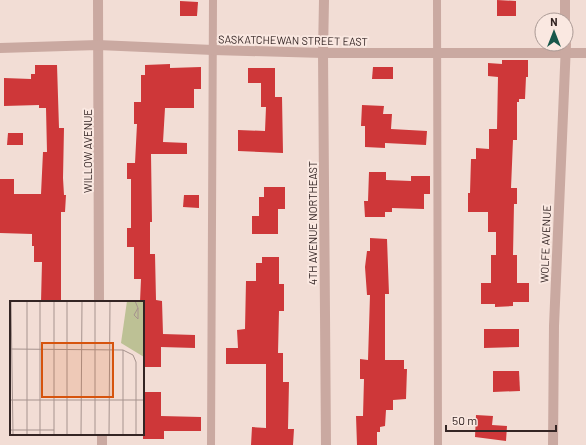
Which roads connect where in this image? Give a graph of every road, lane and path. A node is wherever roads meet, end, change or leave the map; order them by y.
1 (98, 0) edge
2 (213, 0) edge
3 (324, 0) edge
4 (437, 0) edge
5 (565, 0) edge
6 (566, 12) edge
7 (98, 45) junction
8 (0, 48) edge
9 (534, 49) edge
10 (213, 50) junction
11 (574, 50) edge
12 (566, 52) edge
13 (323, 53) junction
14 (438, 53) junction
15 (586, 53) edge
16 (99, 301) edge
17 (211, 445) edge
18 (326, 445) edge
19 (438, 445) edge
20 (553, 445) edge

1 - 7 street, WILLOW AVENUE
2 - 10 lane
3 - 13 street, 4TH AVENUE NORTHEAST
4 - 14 lane
5 - 6 street
7 - 8 street, SASKATCHEWAN STREET EAST
7 - 10 street, SASKATCHEWAN STREET EAST
7 - 16 street, WILLOW AVENUE
9 - 14 street, SASKATCHEWAN STREET EAST
10 - 13 street, SASKATCHEWAN STREET EAST
10 - 17 lane
11 - 15 street, SASKATCHEWAN STREET EAST
12 - 20 street, WOLFE AVENUE
13 - 14 street, SASKATCHEWAN STREET EAST
13 - 18 street, 4TH AVENUE NORTHEAST
14 - 19 lane

